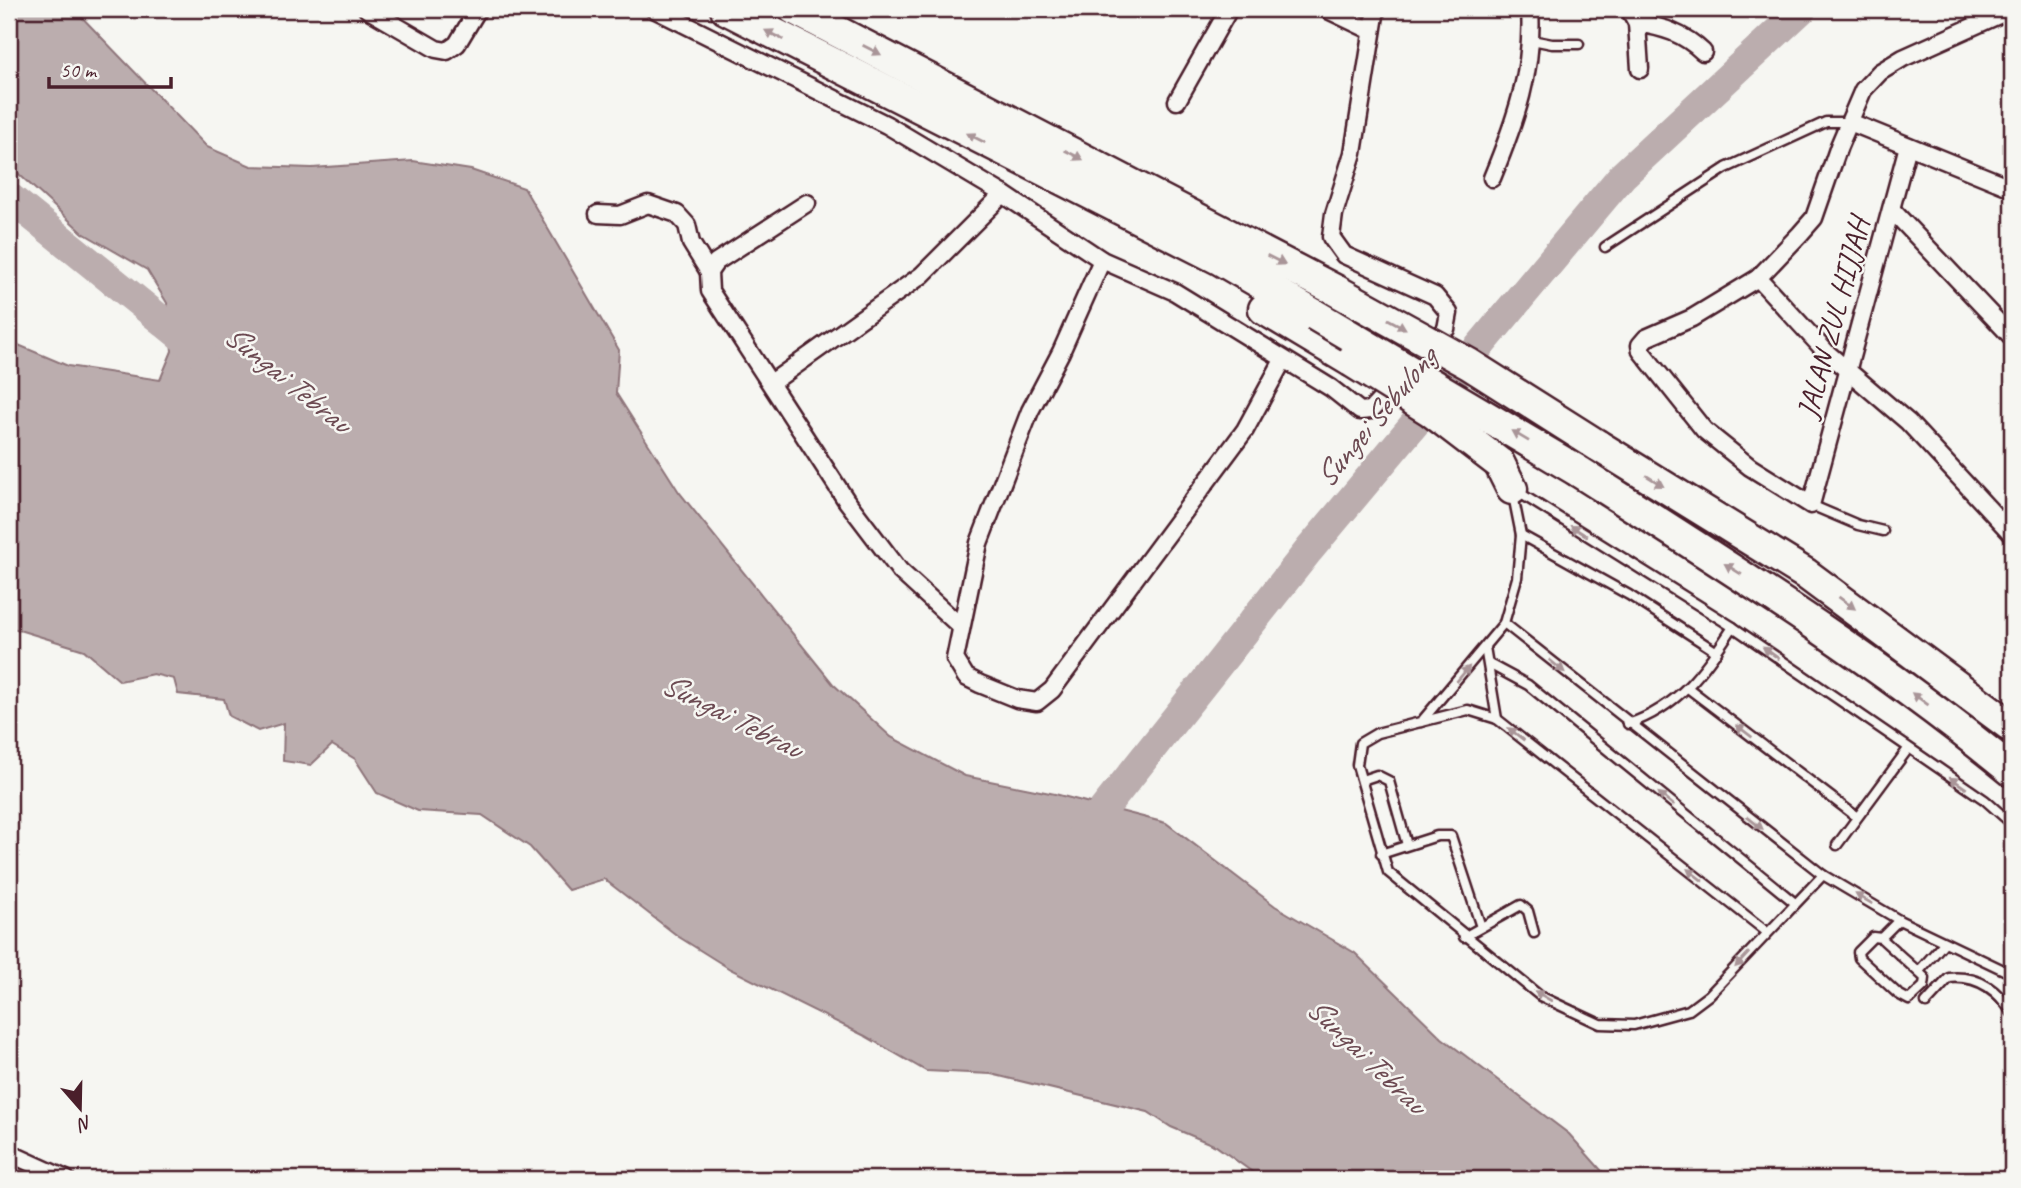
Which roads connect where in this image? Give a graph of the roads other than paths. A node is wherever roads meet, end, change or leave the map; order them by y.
1 (368, 9) edge
2 (478, 9) edge
3 (654, 9) edge
4 (1229, 9) edge
5 (1326, 9) edge
6 (1376, 9) edge
7 (1530, 9) edge
8 (2012, 9) edge
9 (735, 14) edge
10 (802, 14) edge
11 (1633, 16) edge
12 (1372, 31) junction
13 (1532, 40) junction
14 (1579, 44) dead end
15 (1703, 52) dead end
16 (1640, 69) dead end
17 (1177, 101) dead end
18 (1850, 122) junction
19 (1908, 146) junction
20 (1492, 178) dead end
21 (2012, 188) edge
22 (1003, 194) junction
23 (807, 203) dead end
24 (1892, 210) junction
25 (1124, 213) junction
26 (598, 214) dead end
27 (1605, 247) dead end
28 (1102, 260) junction
29 (709, 272) junction
30 (1758, 278) junction
31 (2012, 337) edge
32 (1283, 360) junction
33 (1847, 370) junction
34 (771, 383) junction
35 (1505, 476) junction
36 (1811, 505) junction
37 (1882, 531) dead end
38 (2012, 534) edge
39 (1521, 535) junction
40 (1504, 623) junction
41 (960, 626) junction
42 (1733, 627) junction
43 (1485, 647) junction
44 (1717, 652) junction
45 (1489, 664) junction
46 (1688, 688) junction
47 (1497, 719) junction
48 (1420, 723) junction
49 (1628, 724) junction
50 (2012, 727) edge
51 (1908, 749) junction
52 (2012, 771) edge
53 (1362, 780) junction
54 (1857, 817) junction
55 (2012, 824) edge
56 (1406, 845) junction
57 (1837, 845) dead end
58 (1381, 854) junction
59 (1823, 875) junction
60 (1795, 903) junction
61 (1899, 919) junction
62 (1481, 927) junction
63 (1534, 933) dead end
64 (1768, 933) junction
65 (1464, 937) junction
66 (1881, 938) junction
67 (1944, 943) junction
68 (1919, 971) junction
69 (2012, 974) edge
70 (1926, 1003) dead end
71 (2012, 1013) edge
72 (9, 1153) edge
73 (66, 1179) edge

1 - 2 street
3 - 22 street
4 - 17 street
5 - 12 street
6 - 12 street
7 - 13 street
8 - 18 street
25 -> 9 highway
10 -> 50 highway, bridge
11 - 15 street
11 - 16 street
12 - 32 street
13 - 14 lane
13 - 20 street
18 - 19 street
18 - 27 lane
18 - 30 street
19 - 21 street
19 - 24 street, JALAN ZUL HIJJAH
22 - 28 street
22 - 34 street
23 - 29 street
24 - 31 street
24 - 33 street, JALAN ZUL HIJJAH
25 - 35 highway, bridge
52 -> 25 highway, bridge
26 - 29 street
28 - 32 street
28 - 41 street
29 - 34 street
30 - 33 street
30 - 36 street
32 - 41 street
33 - 36 street, JALAN ZUL HIJJAH
33 - 38 street
34 - 41 street
35 - 39 lane
42 -> 35 lane
36 - 37 lane
39 - 40 lane
39 - 44 lane
40 - 43 lane
40 -> 49 lane
42 - 44 lane
51 -> 42 lane
43 - 45 lane
48 -> 43 lane
44 - 46 lane
45 - 47 lane
60 -> 45 lane
46 - 49 lane
54 -> 46 lane
47 - 48 lane
64 -> 47 lane
48 - 53 lane
49 -> 59 lane
51 - 54 lane
55 -> 51 lane
53 - 56 lane
53 - 58 lane
54 - 57 lane
56 - 58 lane
56 - 62 lane
58 - 65 lane
59 - 60 lane
61 -> 59 lane
60 - 64 lane
61 - 66 lane
61 - 67 lane
62 - 63 lane
62 - 65 lane
64 -> 65 lane
66 - 68 lane
66 - 68 lane
67 - 68 lane
67 - 69 lane
70 - 71 lane
72 - 73 street

